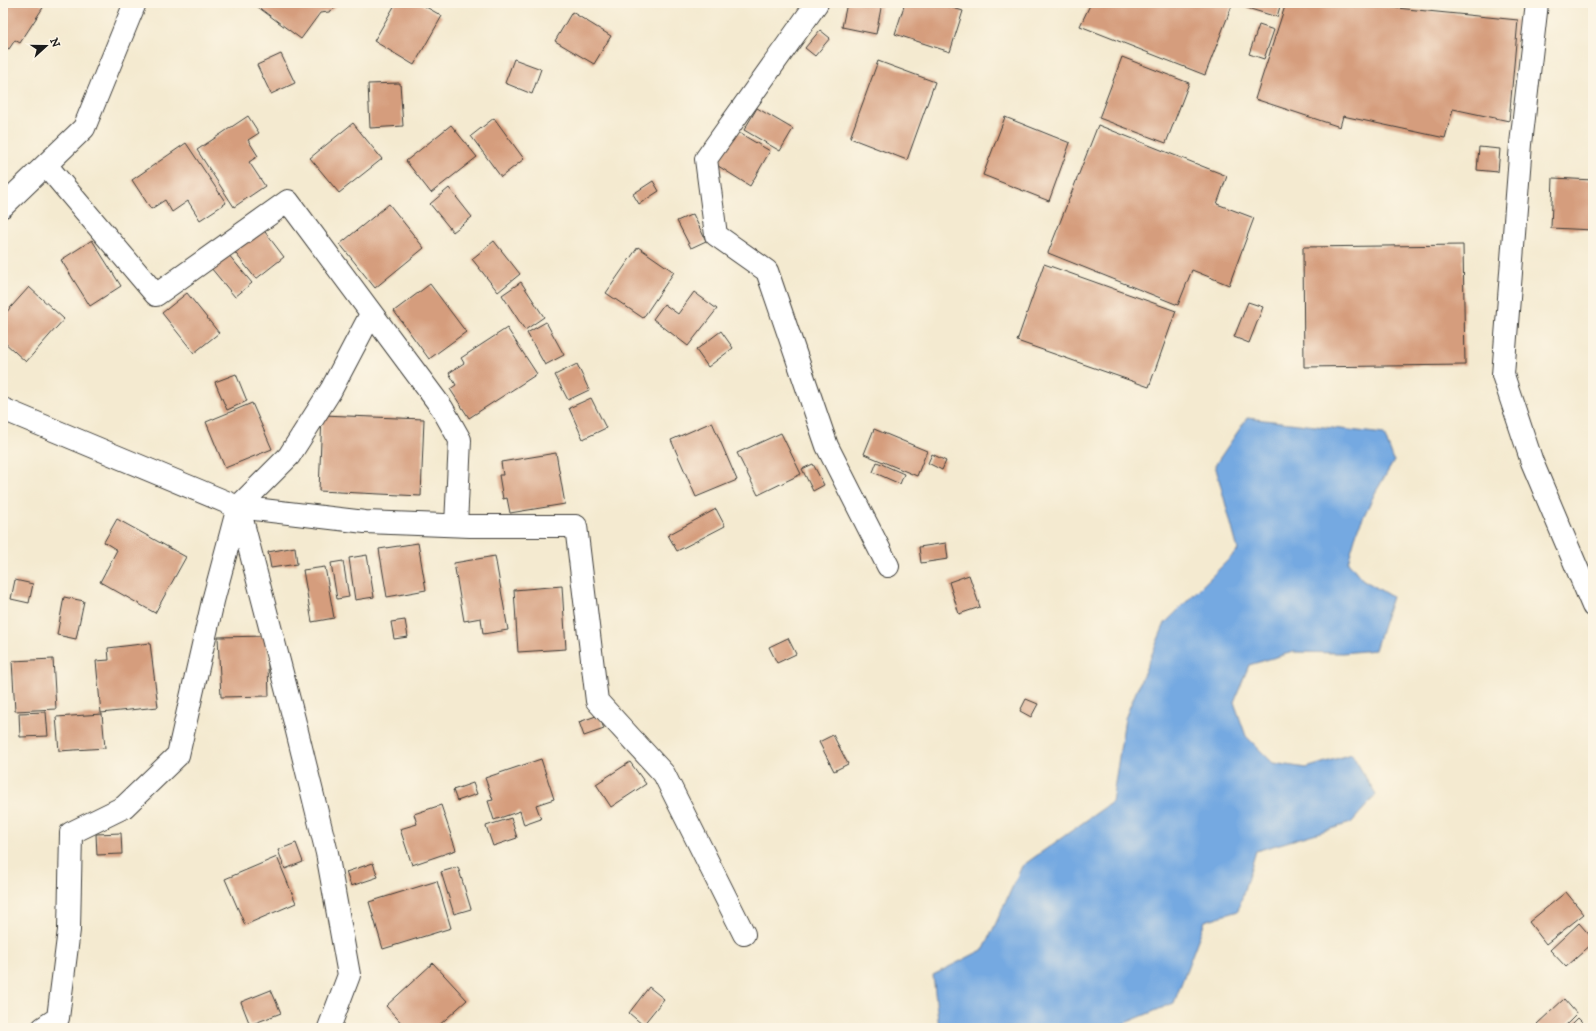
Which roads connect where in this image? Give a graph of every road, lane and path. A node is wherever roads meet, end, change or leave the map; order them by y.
1 (135, 3) edge
2 (817, 3) edge
3 (1537, 3) edge
4 (46, 165) junction
5 (3, 206) edge
6 (371, 314) junction
7 (3, 408) edge
8 (238, 507) junction
9 (456, 525) junction
10 (888, 566) dead end
11 (1593, 606) edge
12 (744, 934) dead end
13 (43, 1028) edge
14 (329, 1028) edge

1 - 4 street
2 - 10 street
3 - 11 street
4 - 5 street
4 - 6 street
6 - 8 street
6 - 9 street
7 - 8 street
8 - 9 street
8 - 13 street
8 - 14 street
9 - 12 street

